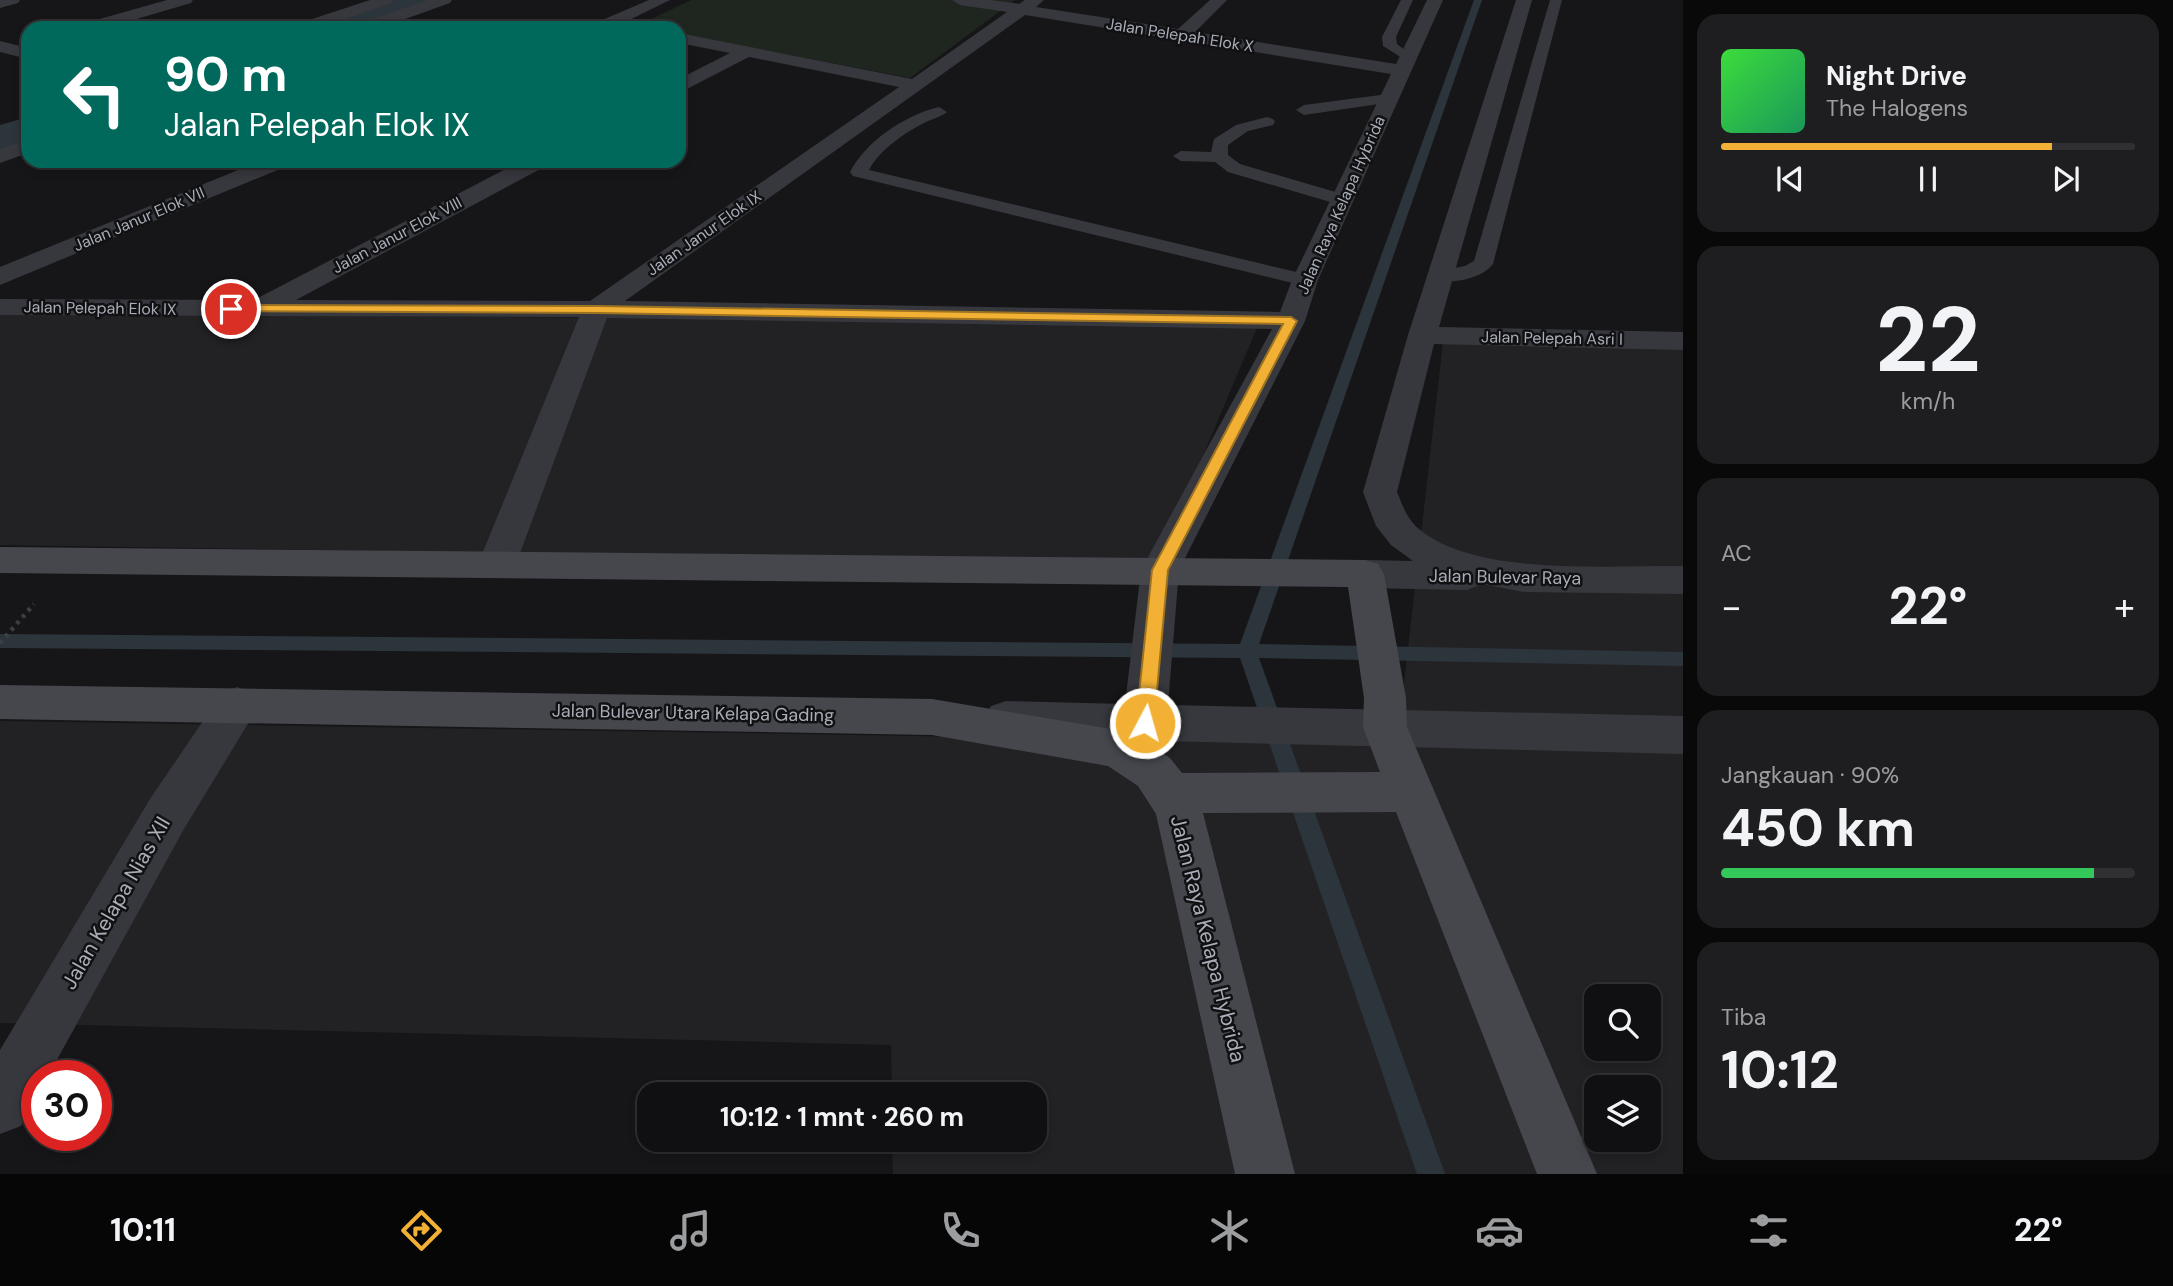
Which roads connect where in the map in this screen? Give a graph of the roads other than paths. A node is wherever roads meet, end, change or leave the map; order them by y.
1 (12, 0) edge
2 (185, 0) edge
3 (386, 0) edge
4 (444, 0) edge
5 (662, 0) edge
6 (960, 0) edge
7 (1219, 0) edge
8 (1407, 0) edge
9 (1435, 0) edge
10 (1524, 0) edge
11 (1556, 0) edge
12 (0, 3) edge
13 (1029, 5) edge
14 (112, 21) edge
15 (324, 21) edge
16 (382, 21) edge
17 (621, 21) edge
18 (1182, 35) junction
19 (686, 39) edge
20 (748, 51) junction
21 (1404, 64) junction
22 (686, 83) edge
23 (915, 85) junction
24 (1388, 99) junction
25 (1304, 110) dead end
26 (939, 112) dead end
27 (1267, 122) dead end
28 (21, 148) edge
29 (0, 156) edge
30 (1181, 156) dead end
31 (1219, 157) junction
32 (261, 168) edge
33 (525, 168) edge
34 (1343, 200) junction
35 (6, 269) edge
36 (1439, 276) junction
37 (1305, 280) junction
38 (0, 307) edge
39 (256, 309) junction
40 (597, 309) junction
41 (1291, 321) junction
42 (1422, 335) junction
43 (1683, 341) edge
44 (0, 559) edge
45 (497, 564) junction
46 (1549, 578) junction
47 (1683, 580) edge
48 (1159, 583) junction
49 (1367, 584) junction
50 (0, 702) edge
51 (237, 705) junction
52 (1156, 712) junction
53 (932, 717) junction
54 (1372, 717) junction
55 (1683, 736) edge
56 (1413, 792) junction
57 (1171, 793) junction
58 (0, 1105) edge
59 (1265, 1174) edge
60 (1567, 1174) edge

1 - 12 street
2 - 14 street
3 - 15 street
4 - 16 street
5 - 17 street
6 - 13 street, Jalan Pelepah Elok X
7 - 18 street
8 - 21 lane
9 - 21 street, Jalan Raya Kelapa Hybrida
10 - 36 street
11 - 36 lane
13 - 18 street, Jalan Pelepah Elok X
13 - 23 street, Jalan Janur Elok IX
18 - 21 street, Jalan Pelepah Elok X
19 - 20 street
20 - 22 street
20 - 23 street
21 - 24 street, Jalan Raya Kelapa Hybrida
23 - 40 street, Jalan Janur Elok IX
24 - 25 lane
24 - 34 street, Jalan Raya Kelapa Hybrida
26 - 37 lane
27 - 31 lane
28 - 29 street
30 - 31 lane
31 - 34 lane
32 - 35 street, Jalan Janur Elok VII
33 - 39 street, Jalan Janur Elok VIII
34 - 37 street, Jalan Raya Kelapa Hybrida
36 - 42 street
37 - 41 street, Jalan Raya Kelapa Hybrida
38 - 39 street, Jalan Pelepah Elok IX
39 - 40 street, Jalan Pelepah Elok IX
40 - 41 street, Jalan Pelepah Elok IX
40 - 45 street
41 - 48 street, Jalan Raya Kelapa Hybrida
42 - 43 street, Jalan Pelepah Asri I
42 - 46 street
44 - 45 main road
45 - 48 main road
46 - 47 street, Jalan Bulevar Raya
46 - 49 street, Jalan Bulevar Raya
48 - 49 main road, Jalan Bulevar Raya
48 - 52 street, Jalan Raya Kelapa Hybrida
49 - 54 main road
50 - 51 main road, Jalan Bulevar Utara Kelapa Gading
51 - 53 main road, Jalan Bulevar Utara Kelapa Gading
51 - 58 street, Jalan Kelapa Nias XII
52 - 53 street, Jalan Bulevar Utara Kelapa Gading
52 - 54 street, Jalan Bulevar Utara Kelapa Gading
53 - 57 main road, Jalan Raya Kelapa Hybrida
54 - 55 street
54 - 56 main road
56 - 57 main road
56 - 60 main road
57 - 59 main road, Jalan Raya Kelapa Hybrida

